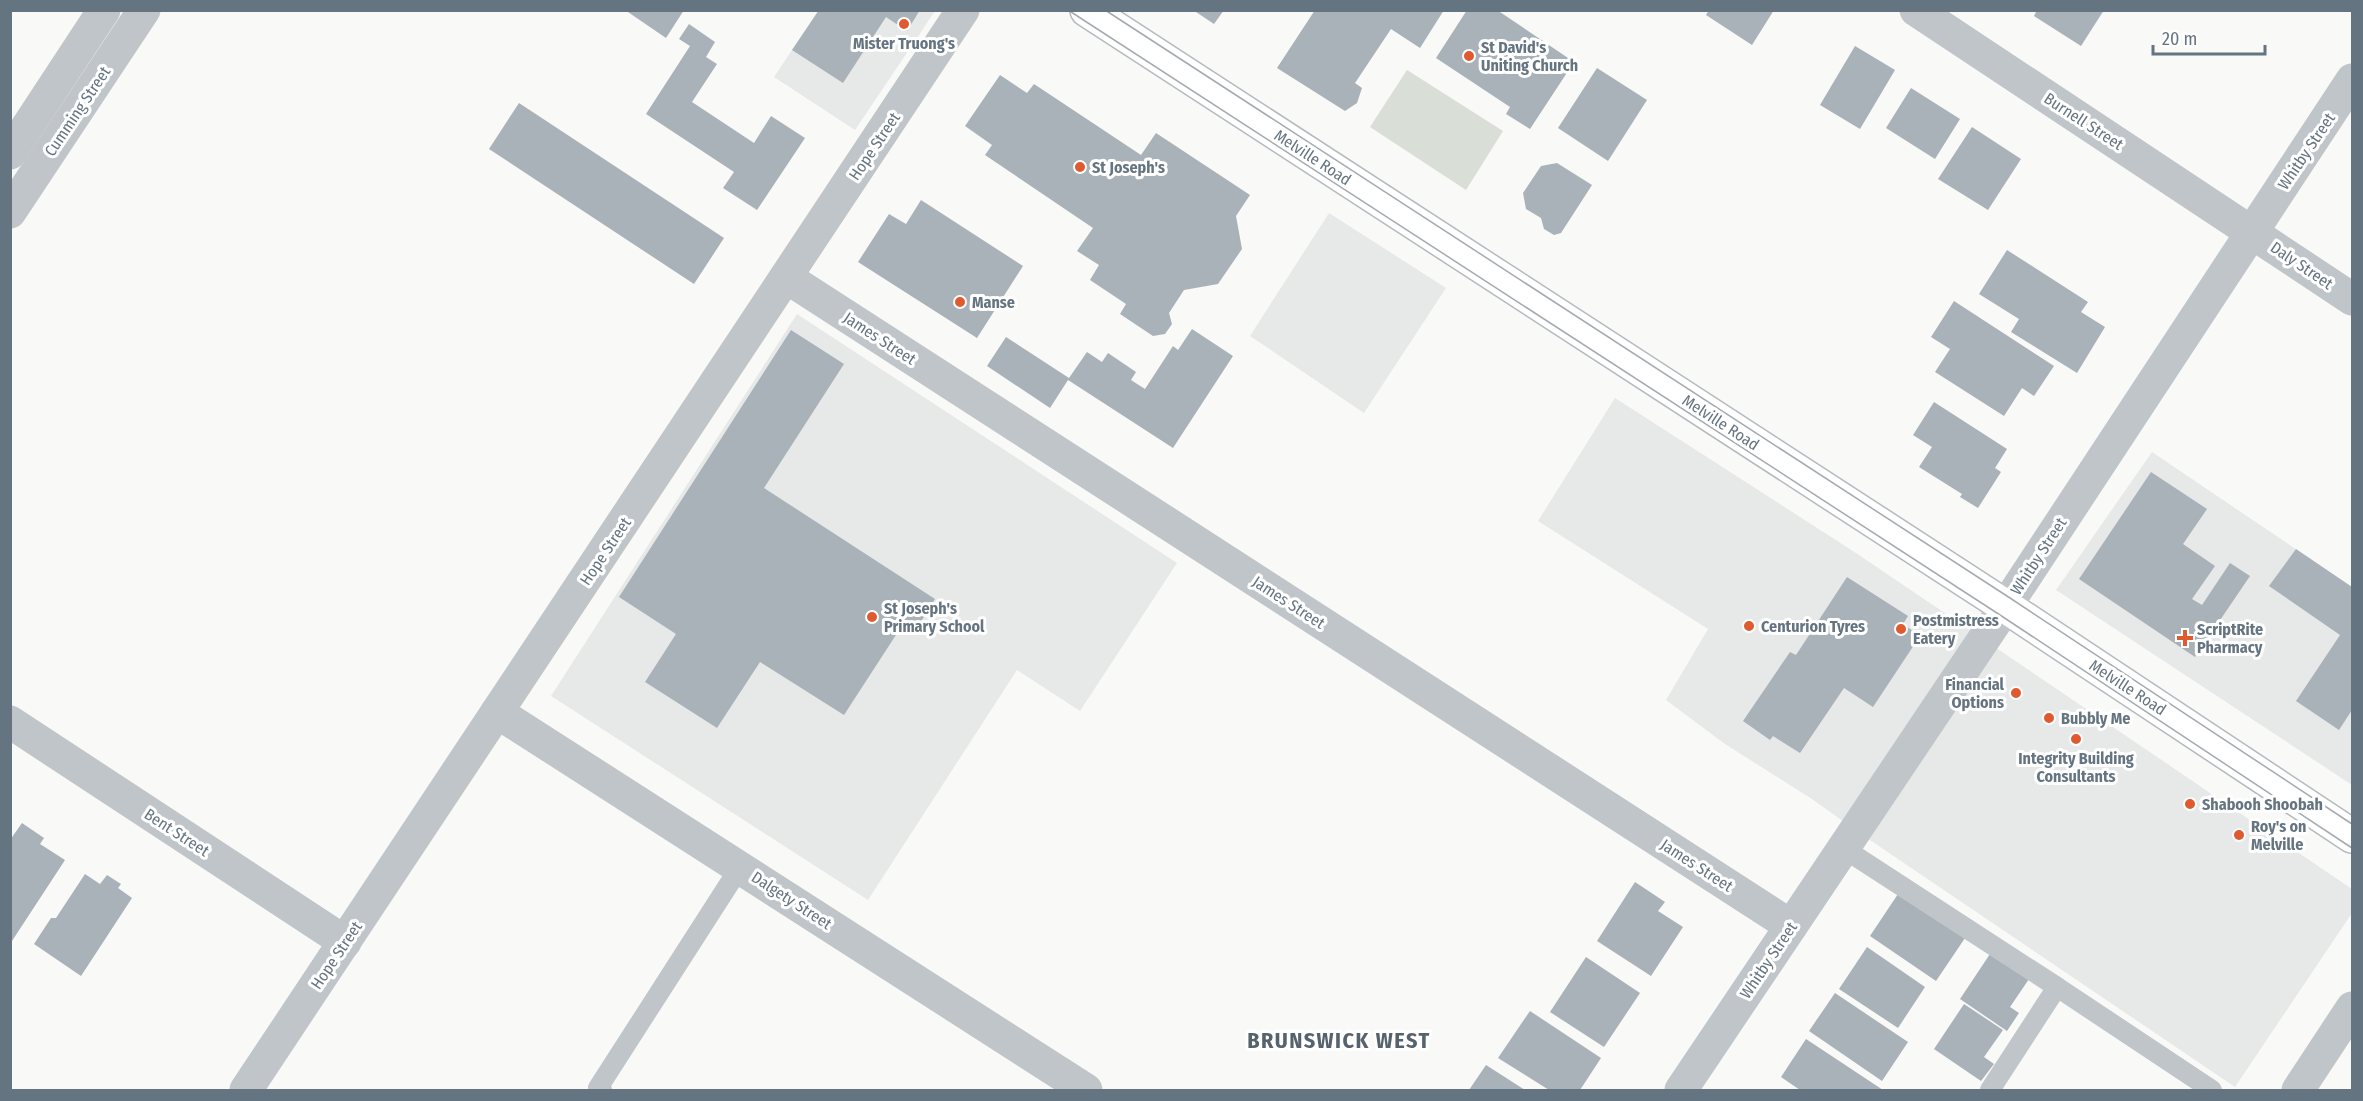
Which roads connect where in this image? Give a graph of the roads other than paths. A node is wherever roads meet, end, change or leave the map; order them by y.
1 (104, 10) edge
2 (144, 10) edge
3 (963, 10) edge
4 (1087, 10) edge
5 (1916, 10) edge
6 (2352, 80) edge
7 (10, 153) edge
8 (10, 212) edge
9 (2252, 231) junction
10 (786, 277) junction
11 (2352, 299) edge
12 (2005, 606) junction
13 (497, 712) junction
14 (10, 722) edge
15 (2352, 836) edge
16 (1843, 848) junction
17 (740, 867) junction
18 (1791, 926) junction
19 (345, 942) junction
20 (2057, 987) junction
21 (2352, 1008) edge
22 (246, 1090) edge
23 (602, 1090) edge
24 (1086, 1090) edge
25 (1681, 1090) edge
26 (1990, 1090) edge
27 (2212, 1090) edge
28 (2298, 1090) edge

1 - 7 street, Cumming Street
2 - 8 street, Cumming Street
3 - 10 street, Hope Street
4 - 12 main road, Melville Road
5 - 9 street, Burnell Street
6 - 9 street, Whitby Street
9 - 11 street, Daly Street
9 - 12 street, Whitby Street
10 - 13 street, Hope Street
10 - 18 street, James Street
12 - 15 main road, Melville Road
12 - 16 street, Whitby Street
13 - 17 street, Dalgety Street
13 - 19 street, Hope Street
14 - 19 street, Bent Street
16 - 18 street, Whitby Street
16 - 20 lane
17 - 23 lane
17 - 24 street, Dalgety Street
18 - 25 street, Whitby Street
19 - 22 street, Hope Street
20 - 26 lane
20 - 27 lane
21 - 28 street

